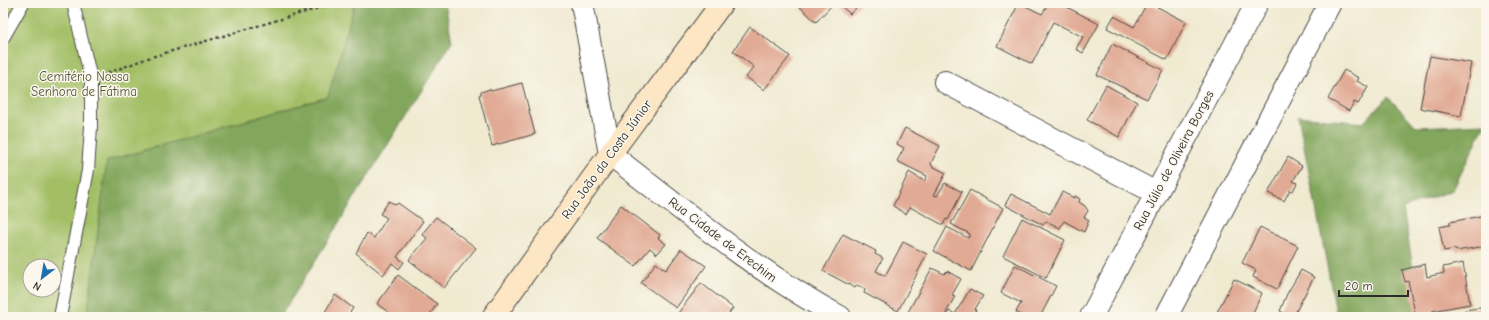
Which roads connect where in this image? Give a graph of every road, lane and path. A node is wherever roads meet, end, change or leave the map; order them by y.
1 (23, 3) edge
2 (73, 3) edge
3 (336, 3) edge
4 (582, 3) edge
5 (722, 3) edge
6 (1256, 3) edge
7 (1328, 3) edge
8 (3, 38) edge
9 (91, 79) junction
10 (945, 82) dead end
11 (610, 154) junction
12 (1156, 193) junction
13 (60, 317) edge
14 (493, 317) edge
15 (840, 317) edge
16 (1091, 317) edge
17 (1166, 317) edge

1 - 8 lane
2 - 9 lane
3 - 9 path
4 - 11 street
5 - 11 main road, Rua João da Costa Júnior
6 - 12 street, Rua Júlio de Oliveira Borges
7 - 17 street
9 - 13 lane
10 - 12 street
11 - 14 main road, Rua João da Costa Júnior
11 - 15 street, Rua Cidade de Erechim
12 - 16 street, Rua Júlio de Oliveira Borges

